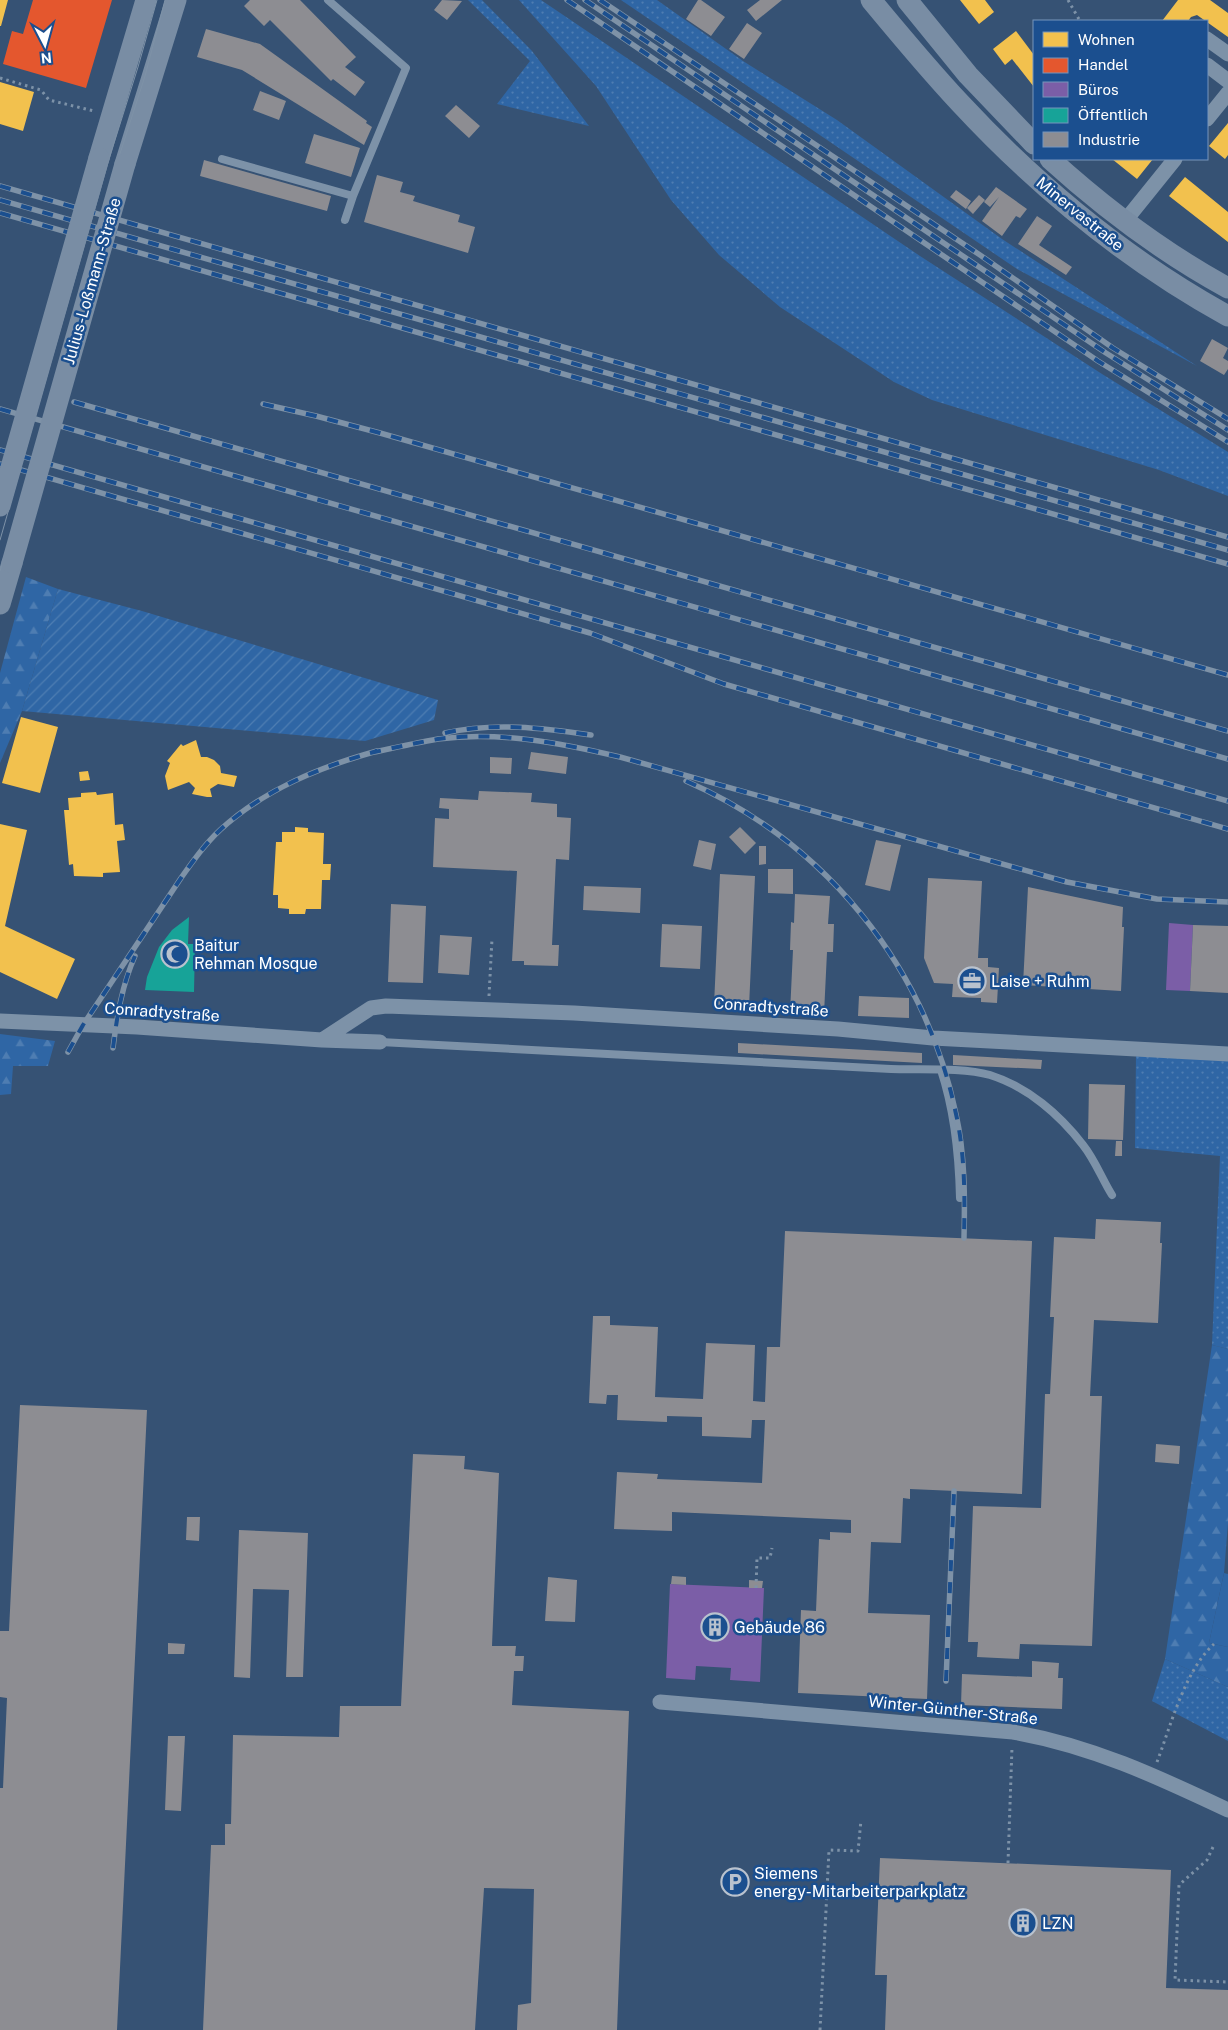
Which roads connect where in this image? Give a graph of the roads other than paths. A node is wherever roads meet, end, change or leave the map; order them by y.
1 (146, 0) edge
2 (176, 0) edge
3 (328, 0) edge
4 (871, 0) edge
5 (907, 0) edge
6 (1208, 39) edge
7 (1228, 54) edge
8 (1208, 66) edge
9 (1228, 81) edge
10 (1228, 93) edge
11 (1208, 119) edge
12 (1033, 143) edge
13 (222, 159) dead end
14 (1051, 160) edge
15 (1174, 160) edge
16 (353, 196) junction
17 (345, 220) dead end
18 (1125, 221) junction
19 (1228, 288) edge
20 (1228, 316) edge
21 (0, 506) edge
22 (0, 604) edge
23 (0, 1021) edge
24 (322, 1040) junction
25 (380, 1042) joint
26 (1228, 1054) edge
27 (941, 1070) junction
28 (1112, 1195) dead end
29 (960, 1198) dead end
30 (660, 1702) dead end
31 (1228, 1810) edge

1 - 21 main road, Julius-Loßmann-Straße, bridge
2 - 22 main road, Julius-Loßmann-Straße, bridge
3 - 16 lane
4 - 20 main road, Minervastraße
5 - 12 main road
6 - 7 street
8 - 9 street
10 - 11 street
13 - 16 lane
14 - 18 main road, Minervastraße
15 - 18 street
16 - 17 lane
18 - 19 main road, Minervastraße
23 - 24 street, Conradtystraße
24 - 25 street, Conradtystraße
24 - 26 street, Conradtystraße
25 - 27 lane
27 - 28 lane
27 - 29 lane
30 - 31 street, Winter-Günther-Straße

